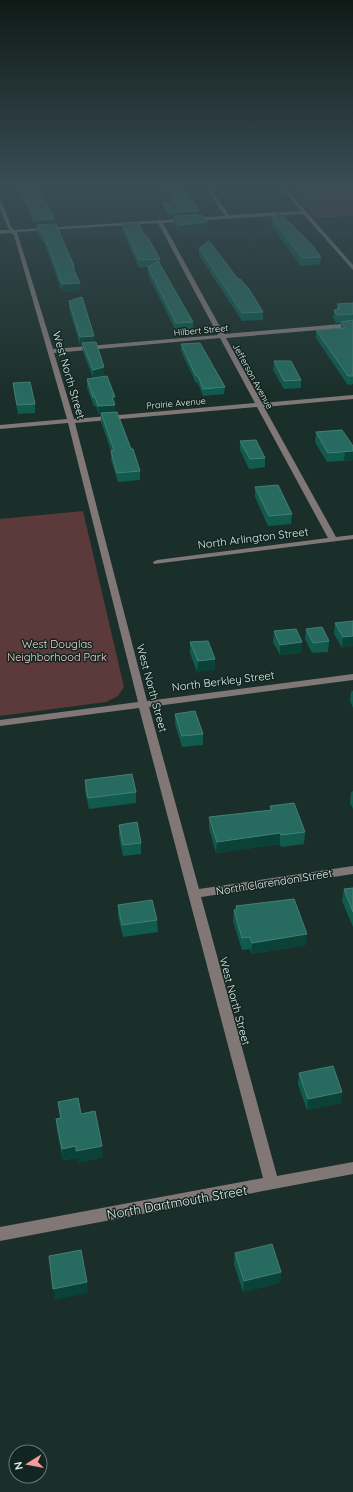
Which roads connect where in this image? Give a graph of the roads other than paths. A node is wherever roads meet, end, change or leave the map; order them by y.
1 (21, 254) edge
2 (177, 254) edge
3 (340, 254) edge
4 (353, 268) edge
5 (353, 326) edge
6 (222, 338) junction
7 (50, 351) junction
8 (353, 396) edge
9 (259, 404) junction
10 (70, 421) junction
11 (0, 427) edge
12 (353, 537) edge
13 (333, 539) junction
14 (157, 562) dead end
15 (353, 677) edge
16 (143, 703) junction
17 (0, 723) edge
18 (353, 870) edge
19 (195, 894) junction
20 (353, 1168) edge
21 (272, 1184) junction
22 (0, 1234) edge

1 - 7 street, West North Street
2 - 6 street, Jefferson Avenue
3 - 4 street
5 - 6 street, Hilbert Street
6 - 7 street, Hilbert Street
6 - 9 street, Jefferson Avenue
7 - 10 street, West North Street
8 - 9 street, Prairie Avenue
9 - 10 street, Prairie Avenue
9 - 13 street, Jefferson Avenue
10 - 11 street, Prairie Avenue
10 - 16 street, West North Street
12 - 13 street, North Arlington Street
13 - 14 street, North Arlington Street
15 - 16 street, North Berkley Street
16 - 17 street, North Berkley Street
16 - 19 street, West North Street
18 - 19 street, North Clarendon Street
19 - 21 street, West North Street
20 - 21 street, North Dartmouth Street
21 - 22 street, North Dartmouth Street

